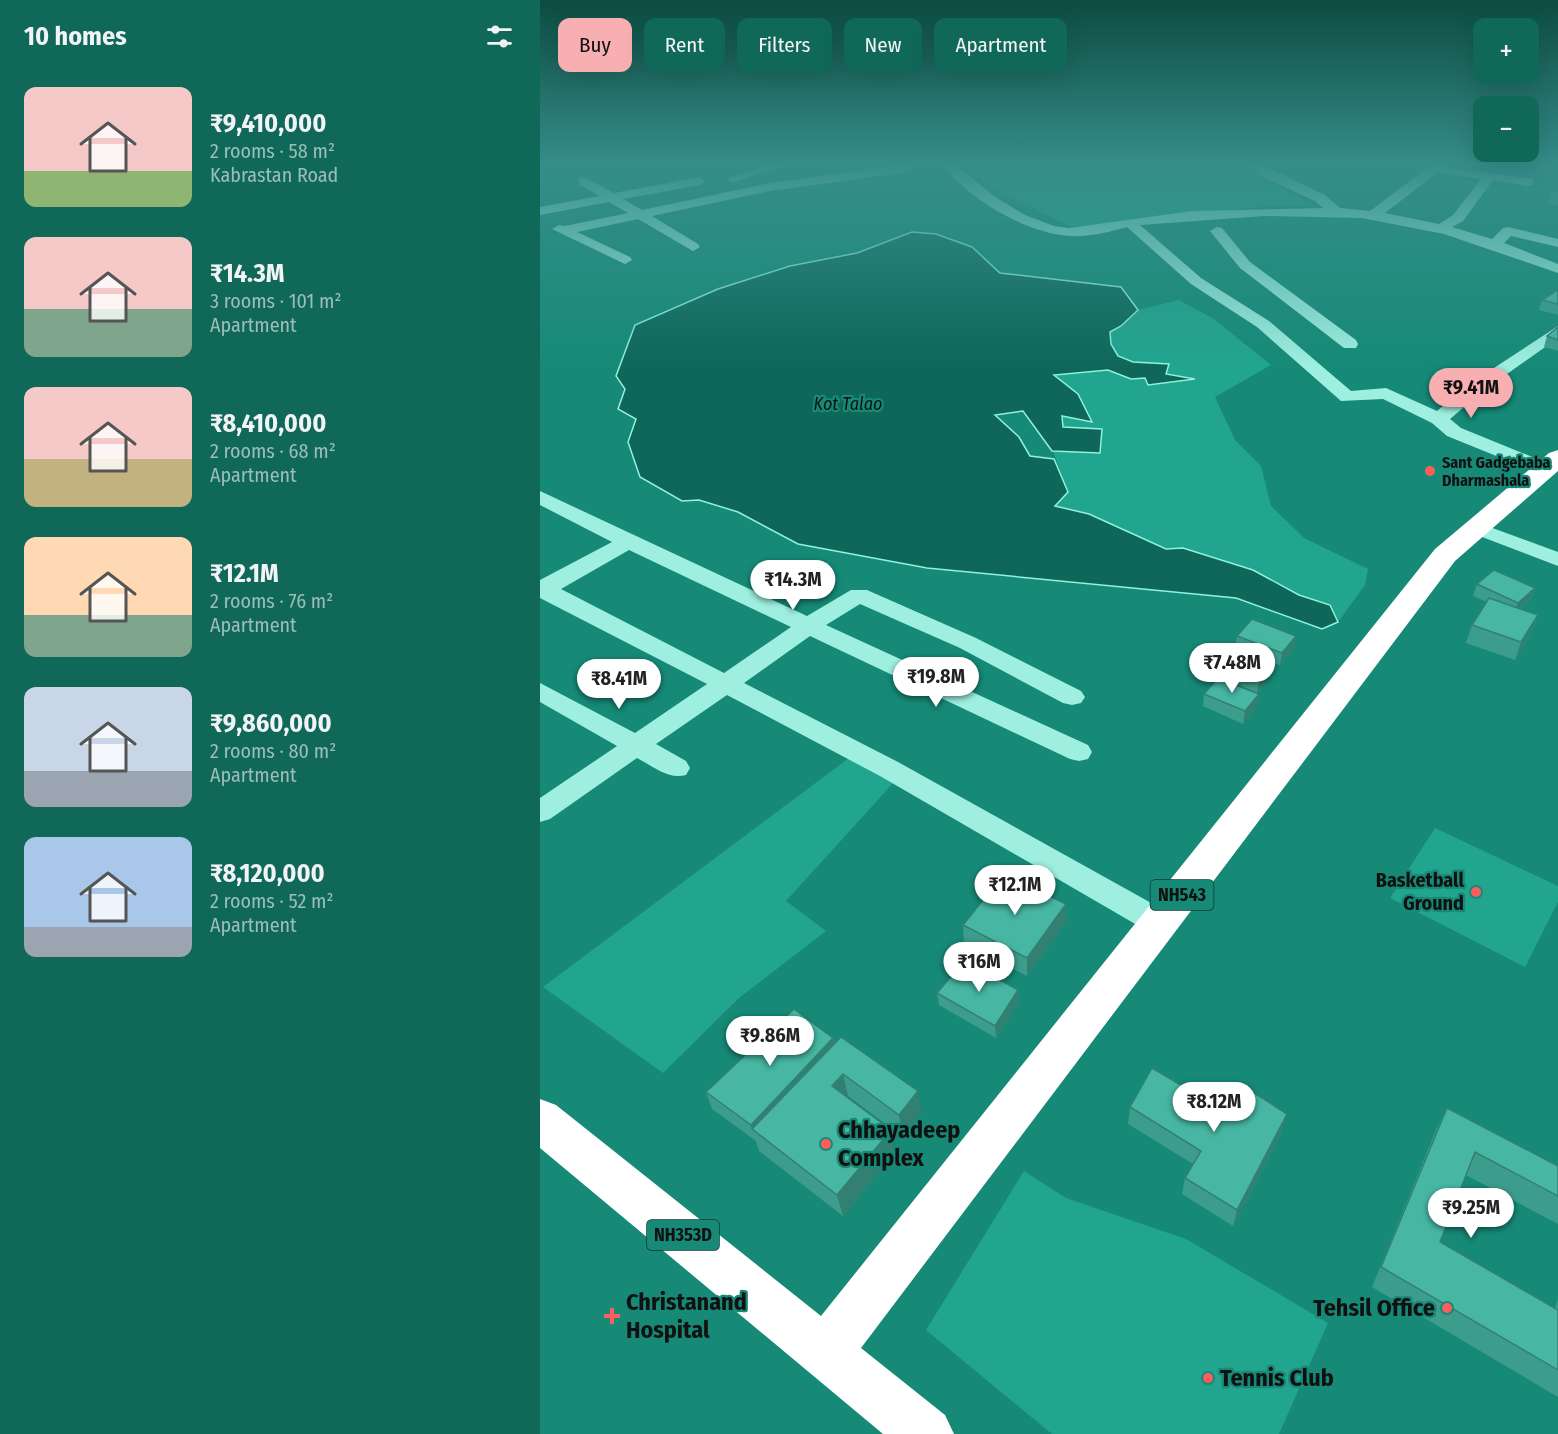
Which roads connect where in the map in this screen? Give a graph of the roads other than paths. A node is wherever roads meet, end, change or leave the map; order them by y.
1 (565, 232) edge
2 (667, 232) edge
3 (1140, 232) edge
4 (1218, 232) edge
5 (1446, 232) edge
6 (1507, 232) edge
7 (1512, 232) edge
8 (1558, 243) edge
9 (1495, 245) junction
10 (693, 247) dead end
11 (626, 260) dead end
12 (1558, 269) edge
13 (1558, 331) edge
14 (1350, 344) dead end
15 (1439, 420) junction
16 (1552, 464) edge
17 (540, 497) edge
18 (1476, 528) junction
19 (628, 542) junction
20 (1558, 559) edge
21 (541, 589) edge
22 (810, 625) junction
23 (728, 684) junction
24 (540, 691) edge
25 (1072, 697) dead end
26 (637, 745) junction
27 (1079, 753) dead end
28 (677, 768) dead end
29 (540, 812) edge
30 (1160, 923) junction
31 (540, 1120) edge
32 (826, 1351) junction
33 (926, 1434) edge

1 - 11 street
2 - 10 street
3 - 15 street
4 - 14 street
5 - 9 street
6 - 9 street
7 - 8 street
9 - 12 street
13 - 15 street
15 - 16 street
16 - 18 highway, NH543
17 - 19 street
18 - 20 street
18 - 30 highway, NH543
19 - 21 street
19 - 22 street
21 - 23 street
22 - 23 street
22 - 25 street
22 - 27 street
23 - 26 street
23 - 30 street
24 - 26 street
26 - 28 street
26 - 29 street
30 - 32 highway, NH543
31 - 32 highway, NH353D
32 - 33 highway, NH353D

